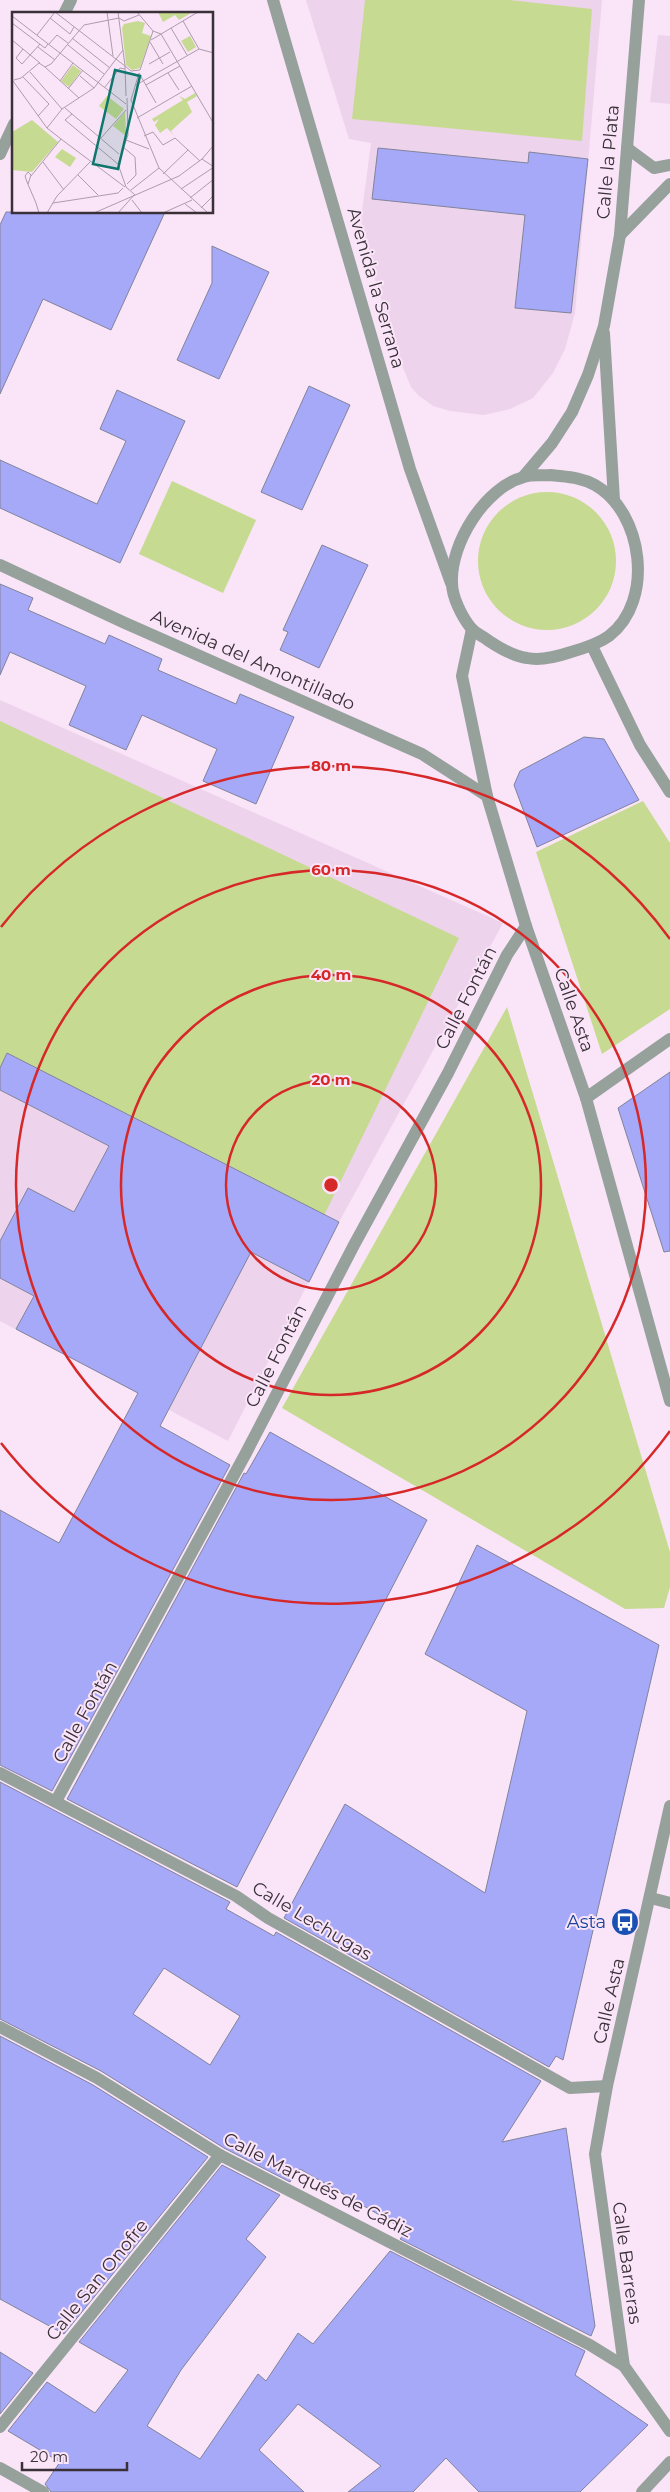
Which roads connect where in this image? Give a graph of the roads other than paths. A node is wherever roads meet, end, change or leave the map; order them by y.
1 (71, 0) edge
2 (273, 0) edge
3 (639, 0) edge
4 (65, 12) edge
5 (12, 128) edge
6 (627, 148) junction
7 (0, 154) edge
8 (670, 165) edge
9 (670, 184) edge
10 (620, 235) junction
11 (604, 326) junction
12 (524, 476) junction
13 (614, 500) junction
14 (0, 565) edge
15 (452, 584) junction
16 (472, 629) junction
17 (592, 646) junction
18 (670, 792) edge
19 (487, 796) junction
20 (526, 926) junction
21 (670, 1040) edge
22 (586, 1098) junction
23 (670, 1401) edge
24 (0, 1773) edge
25 (56, 1801) junction
26 (670, 1806) edge
27 (651, 1898) junction
28 (670, 1902) edge
29 (0, 2027) edge
30 (607, 2086) junction
31 (220, 2155) junction
32 (624, 2366) junction
33 (0, 2426) edge
34 (670, 2431) edge
35 (670, 2462) edge
36 (0, 2468) edge
37 (43, 2492) edge
38 (642, 2492) edge

1 - 4 street
2 - 15 street, Avenida la Serrana
3 - 6 street, Calle la Plata
5 - 7 street
6 - 8 street
6 - 10 street, Calle la Plata
9 - 10 street
10 - 11 street, Calle la Plata
11 - 12 street, Calle la Plata
11 - 13 street, Calle la Plata
12 - 13 street
12 - 15 street
13 - 17 street
14 - 19 street, Avenida del Amontillado
15 - 16 street, Avenida la Serrana
16 - 17 street
16 - 19 street, Calle Asta
17 - 18 street
19 - 20 street, Calle Asta
20 - 22 street, Calle Asta
20 - 25 street, Calle Fontán
21 - 22 street
22 - 23 street, Calle Asta
24 - 25 street, Calle Lechugas
25 - 30 street, Calle Lechugas
26 - 27 street, Calle Asta
27 - 28 street
27 - 30 street, Calle Asta
29 - 31 street, Calle Marqués de Cádiz
30 - 32 street, Calle Barreras
31 - 32 street, Calle Marqués de Cádiz
31 - 33 street, Calle San Onofre
32 - 34 street, Calle Barreras
35 - 38 street
36 - 37 street

